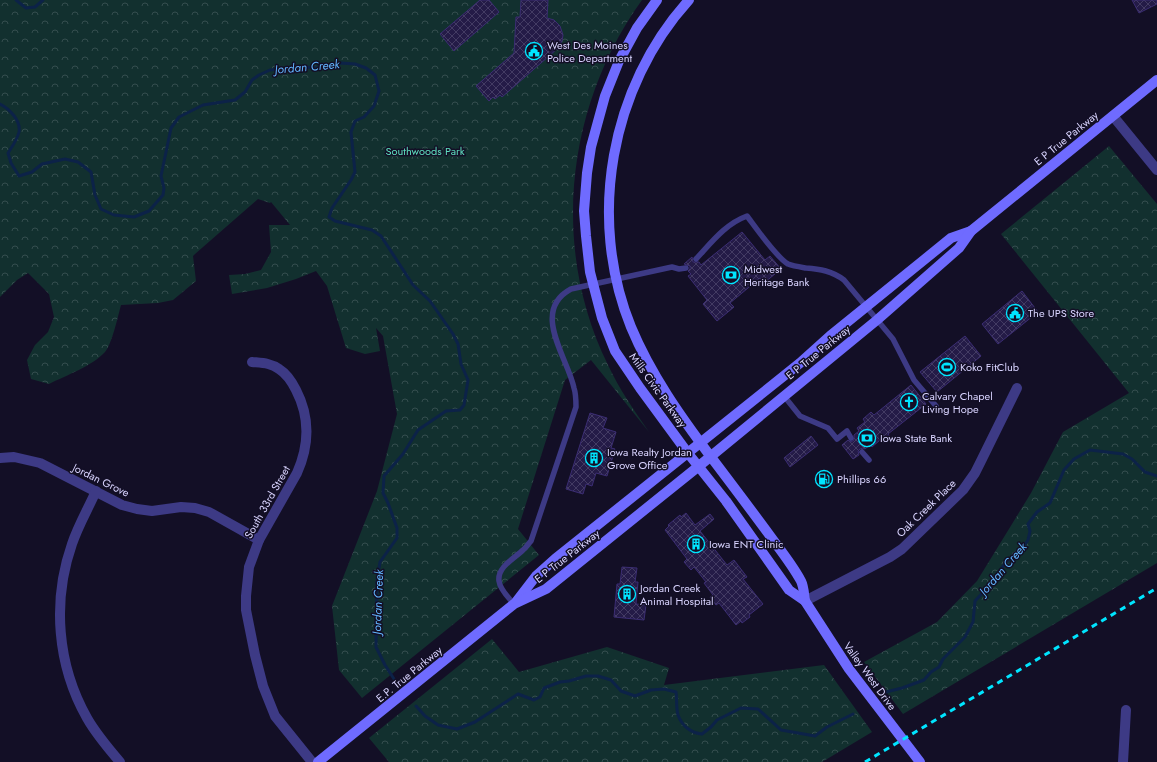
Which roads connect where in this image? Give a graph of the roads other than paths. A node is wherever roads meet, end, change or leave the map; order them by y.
1 (657, 0) edge
2 (689, 0) edge
3 (1157, 80) edge
4 (1113, 116) junction
5 (1157, 170) edge
6 (971, 231) junction
7 (696, 259) dead end
8 (686, 268) dead end
9 (617, 278) junction
10 (593, 284) junction
11 (866, 306) junction
12 (877, 320) junction
13 (252, 362) dead end
14 (1017, 388) dead end
15 (784, 396) junction
16 (936, 406) dead end
17 (851, 438) dead end
18 (701, 443) junction
19 (688, 452) junction
20 (862, 452) dead end
21 (710, 456) junction
22 (0, 458) edge
23 (869, 460) dead end
24 (699, 466) junction
25 (96, 491) junction
26 (259, 540) junction
27 (805, 601) junction
28 (514, 604) junction
29 (1126, 710) dead end
30 (120, 762) edge
31 (312, 762) edge
32 (318, 762) edge
33 (920, 762) edge
34 (1123, 762) edge

1 - 10 main road, Mills Civic Parkway
2 - 9 main road, Mills Civic Parkway
3 - 4 main road, E P True Parkway
4 - 5 street
4 - 6 main road, E P True Parkway
6 - 11 main road, E P True Parkway
6 - 12 main road, E P True Parkway
7 - 11 lane
8 - 9 lane
9 - 10 lane
9 - 18 main road, Mills Civic Parkway
10 - 19 main road, Mills Civic Parkway
10 - 28 lane
11 - 12 lane
11 - 18 main road, E P True Parkway
12 - 15 main road, E P True Parkway
12 - 16 lane
13 - 26 street, South 33rd Street
14 - 27 street, Oak Creek Place
15 - 17 lane
15 - 21 main road, E P True Parkway
18 - 19 main road, E P True Parkway
18 - 21 main road, Valley West Drive
19 - 24 main road, Valley West Drive
19 - 28 main road, E P True Parkway
20 - 23 lane
21 - 24 main road, E P True Parkway
21 - 27 main road, Valley West Drive
22 - 25 street, Jordan Grove
24 - 27 main road, Valley West Drive
24 - 28 main road, E P True Parkway
25 - 26 street, Jordan Grove
25 - 30 street
26 - 31 street, South 33rd Street
27 - 33 main road, Valley West Drive
28 - 32 main road, E.P. True Parkway
29 - 34 street

